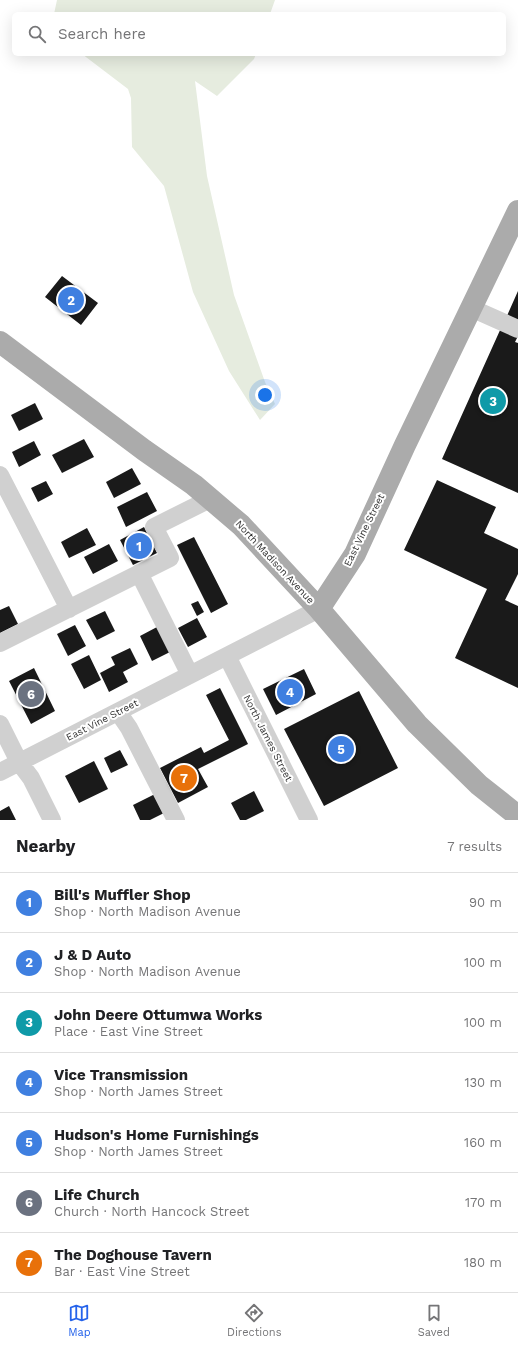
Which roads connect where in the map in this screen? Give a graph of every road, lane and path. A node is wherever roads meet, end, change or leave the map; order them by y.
1 (518, 211) edge
2 (471, 308) junction
3 (518, 329) edge
4 (3, 348) edge
5 (0, 475) edge
6 (210, 499) junction
7 (139, 573) junction
8 (69, 609) junction
9 (319, 610) junction
10 (0, 643) edge
11 (227, 656) junction
12 (190, 675) junction
13 (118, 712) junction
14 (0, 724) edge
15 (19, 762) junction
16 (0, 772) edge
17 (518, 816) edge
18 (52, 820) edge
19 (176, 820) edge
20 (310, 820) edge

1 - 2 main road, East Vine Street
2 - 3 street
2 - 9 main road, East Vine Street
4 - 6 main road, North Madison Avenue
5 - 8 street
6 - 7 street
6 - 9 main road, North Madison Avenue
7 - 8 street
7 - 12 street
8 - 10 street
9 - 11 street, East Vine Street
9 - 17 main road, North Madison Avenue
11 - 12 street, East Vine Street
11 - 20 street, North James Street
12 - 13 street, East Vine Street
13 - 15 street, East Vine Street
13 - 19 street
14 - 15 street
15 - 16 street, East Vine Street
15 - 18 street

